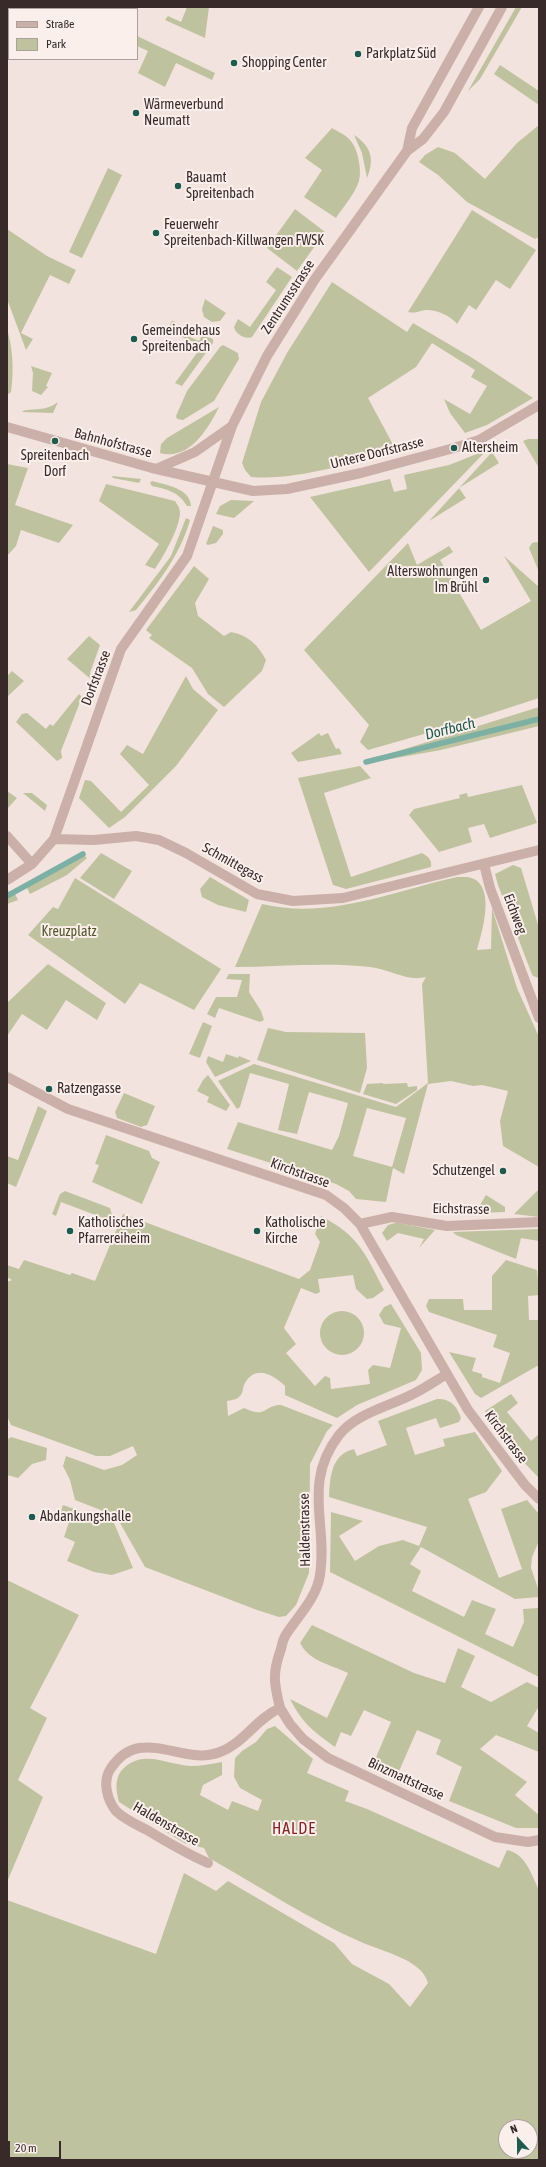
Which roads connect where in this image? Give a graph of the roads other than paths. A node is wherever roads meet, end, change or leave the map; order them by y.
1 (479, 7) edge
2 (502, 7) edge
3 (407, 151) junction
4 (539, 405) edge
5 (232, 426) junction
6 (7, 427) edge
7 (156, 469) junction
8 (213, 482) junction
9 (7, 836) edge
10 (54, 839) junction
11 (539, 850) edge
12 (32, 864) junction
13 (484, 864) junction
14 (7, 880) edge
15 (539, 1018) edge
16 (7, 1078) edge
17 (539, 1222) edge
18 (360, 1224) junction
19 (447, 1374) junction
20 (539, 1499) edge
21 (280, 1708) junction
22 (539, 1840) edge
23 (208, 1863) dead end

1 - 3 street, Zentrumsstrasse
2 - 3 street, Zentrumsstrasse
3 - 5 street, Zentrumsstrasse
4 - 8 street, Untere Dorfstrasse
5 - 7 street, Zentrumsstrasse
5 - 8 street, Zentrumsstrasse
6 - 7 street, Bahnhofstrasse
7 - 8 street, Bahnhofstrasse
8 - 10 street, Dorfstrasse
9 - 12 street
10 - 12 street, Dorfstrasse
10 - 13 street, Schmittegass
11 - 13 street, Schmittegass
12 - 14 street, Dorfstrasse
13 - 15 street, Eichweg
16 - 18 street, Kirchstrasse
17 - 18 street, Eichstrasse
18 - 19 street, Kirchstrasse
19 - 20 street, Kirchstrasse
19 - 21 street, Haldenstrasse
21 - 22 street, Binzmattstrasse
21 - 23 street, Haldenstrasse

